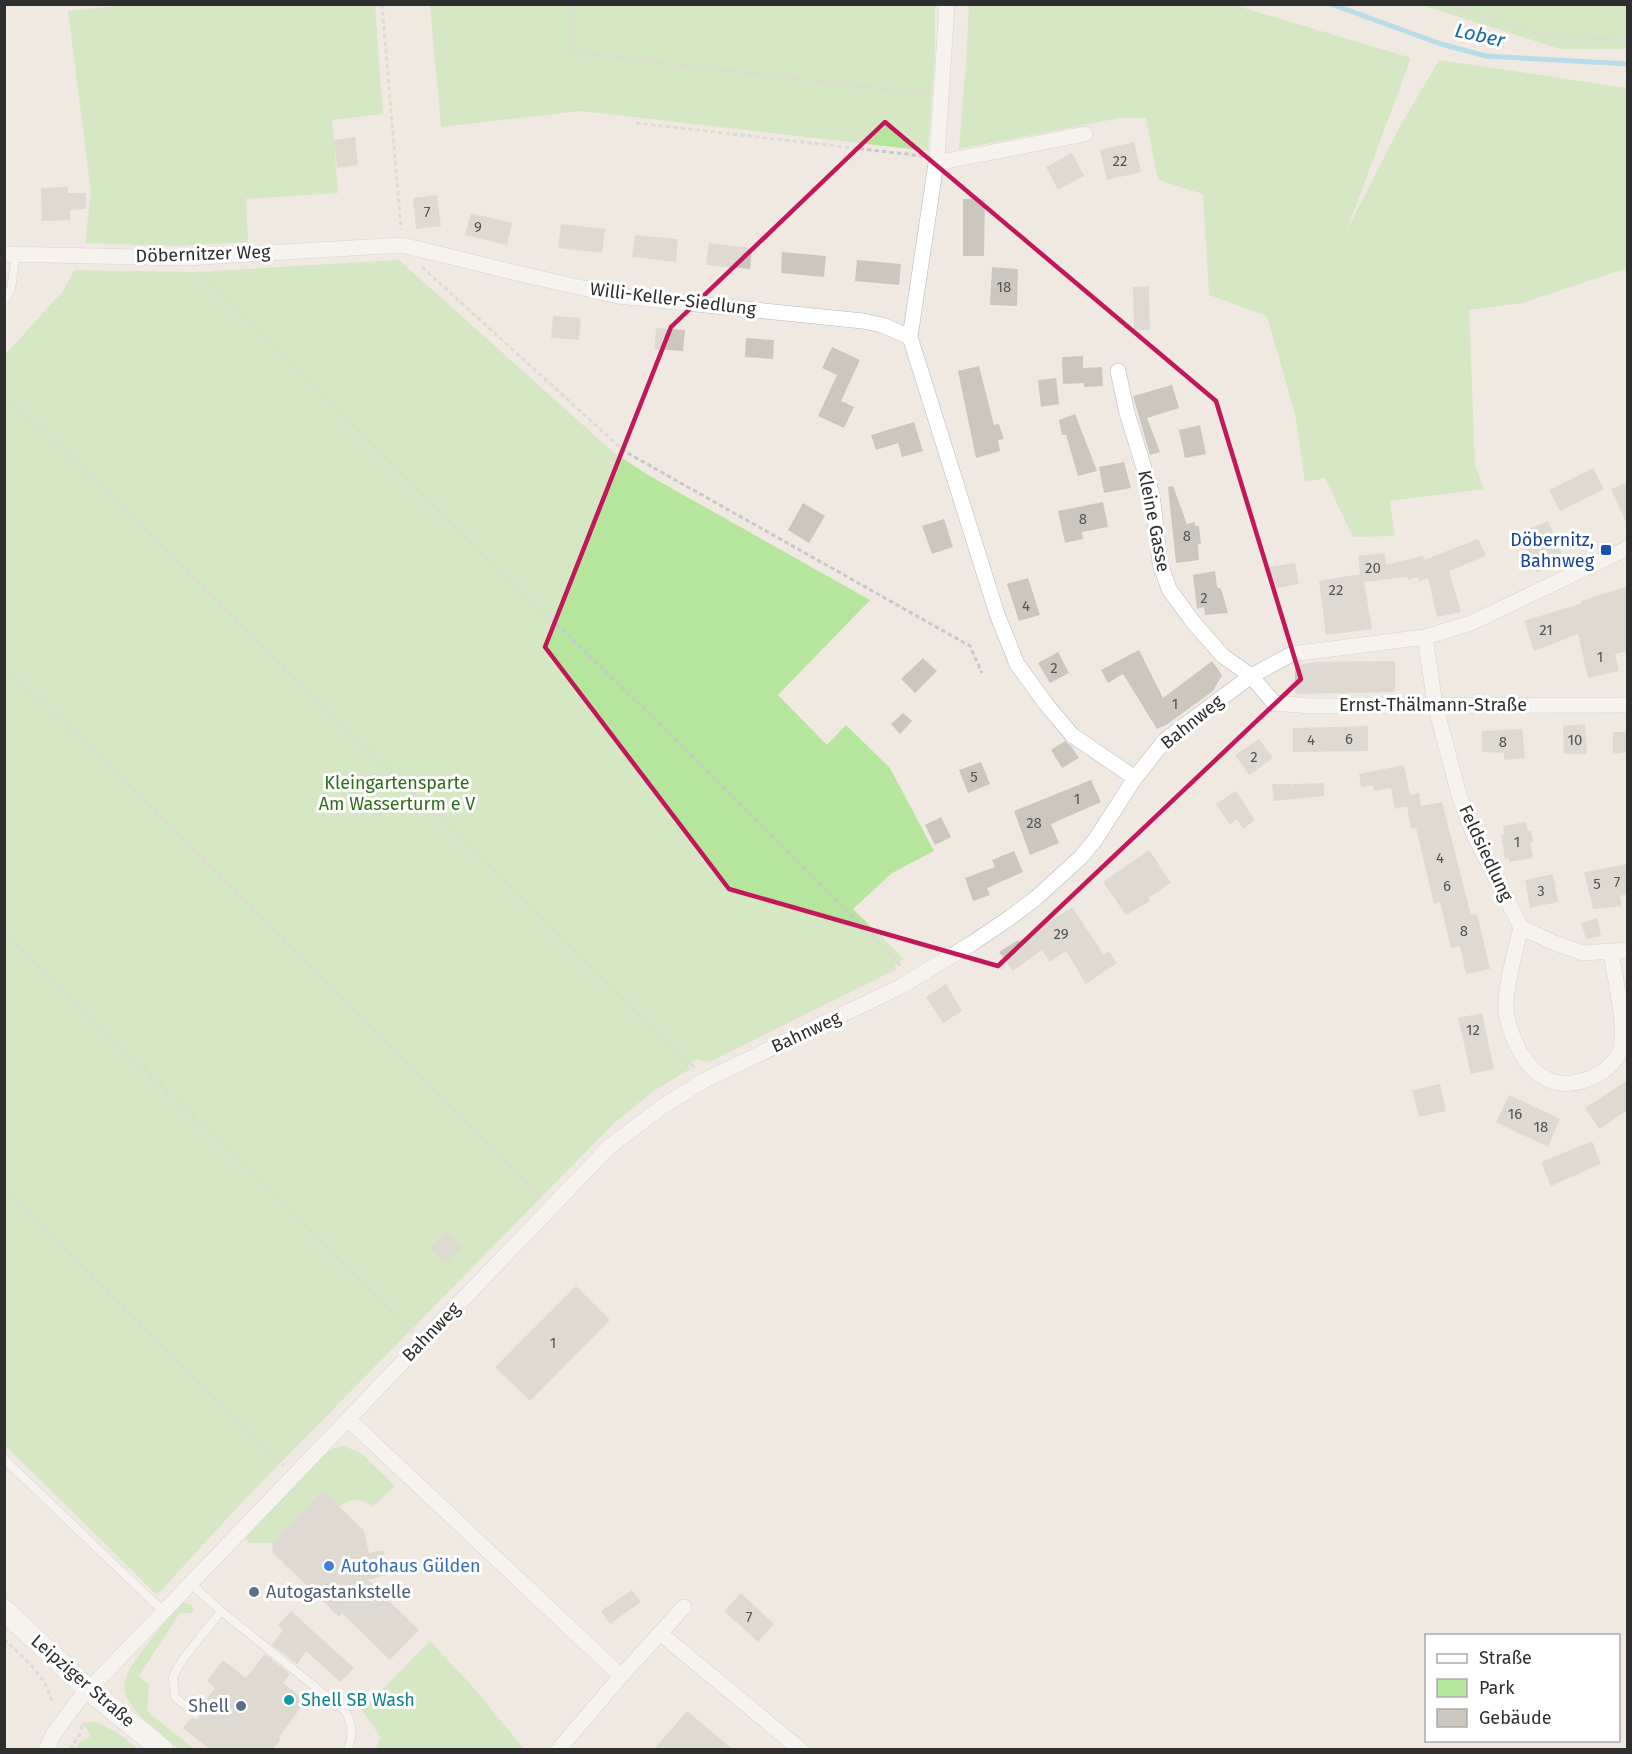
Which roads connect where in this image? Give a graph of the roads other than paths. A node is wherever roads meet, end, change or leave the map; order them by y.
1 (947, 4) edge
2 (1085, 134) dead end
3 (937, 160) junction
4 (402, 245) joint
5 (10, 254) edge
6 (4, 301) edge
7 (910, 337) junction
8 (1118, 371) dead end
9 (1628, 548) edge
10 (1425, 637) junction
11 (1251, 676) junction
12 (1435, 704) junction
13 (1628, 705) edge
14 (1135, 778) junction
15 (1521, 927) junction
16 (1628, 950) edge
17 (1611, 953) junction
18 (348, 1419) junction
19 (4, 1459) edge
20 (190, 1583) junction
21 (684, 1607) dead end
22 (4, 1610) edge
23 (221, 1611) junction
24 (164, 1612) junction
25 (661, 1634) junction
26 (621, 1676) junction
27 (89, 1690) junction
28 (195, 1713) dead end
29 (46, 1749) edge
30 (163, 1749) edge
31 (348, 1749) edge
32 (558, 1749) edge
33 (801, 1749) edge

1 - 3 street
2 - 3 street
3 - 7 street
4 - 5 street, Döbernitzer Weg
4 - 7 street, Willi-Keller-Siedlung
5 - 6 lane
7 - 14 street
8 - 11 street, Kleine Gasse
9 - 10 street, Bahnweg
10 - 11 street, Bahnweg
10 - 12 street, Feldsiedlung
11 - 12 street, Ernst-Thälmann-Straße
11 - 14 street, Bahnweg
12 - 13 street, Ernst-Thälmann-Straße
12 - 15 street, Feldsiedlung
14 - 18 street, Bahnweg
15 - 17 street
15 - 17 street
16 - 17 street
18 - 20 street, Bahnweg
18 - 26 street
19 - 24 lane
20 - 23 lane
20 - 24 street, Bahnweg
21 - 25 street
22 - 27 street, Leipziger Straße
23 - 28 lane
23 - 31 lane
24 - 27 street, Bahnweg
25 - 26 street
25 - 33 street
26 - 32 street
27 - 29 street, Bahnweg
27 - 30 street, Leipziger Straße

